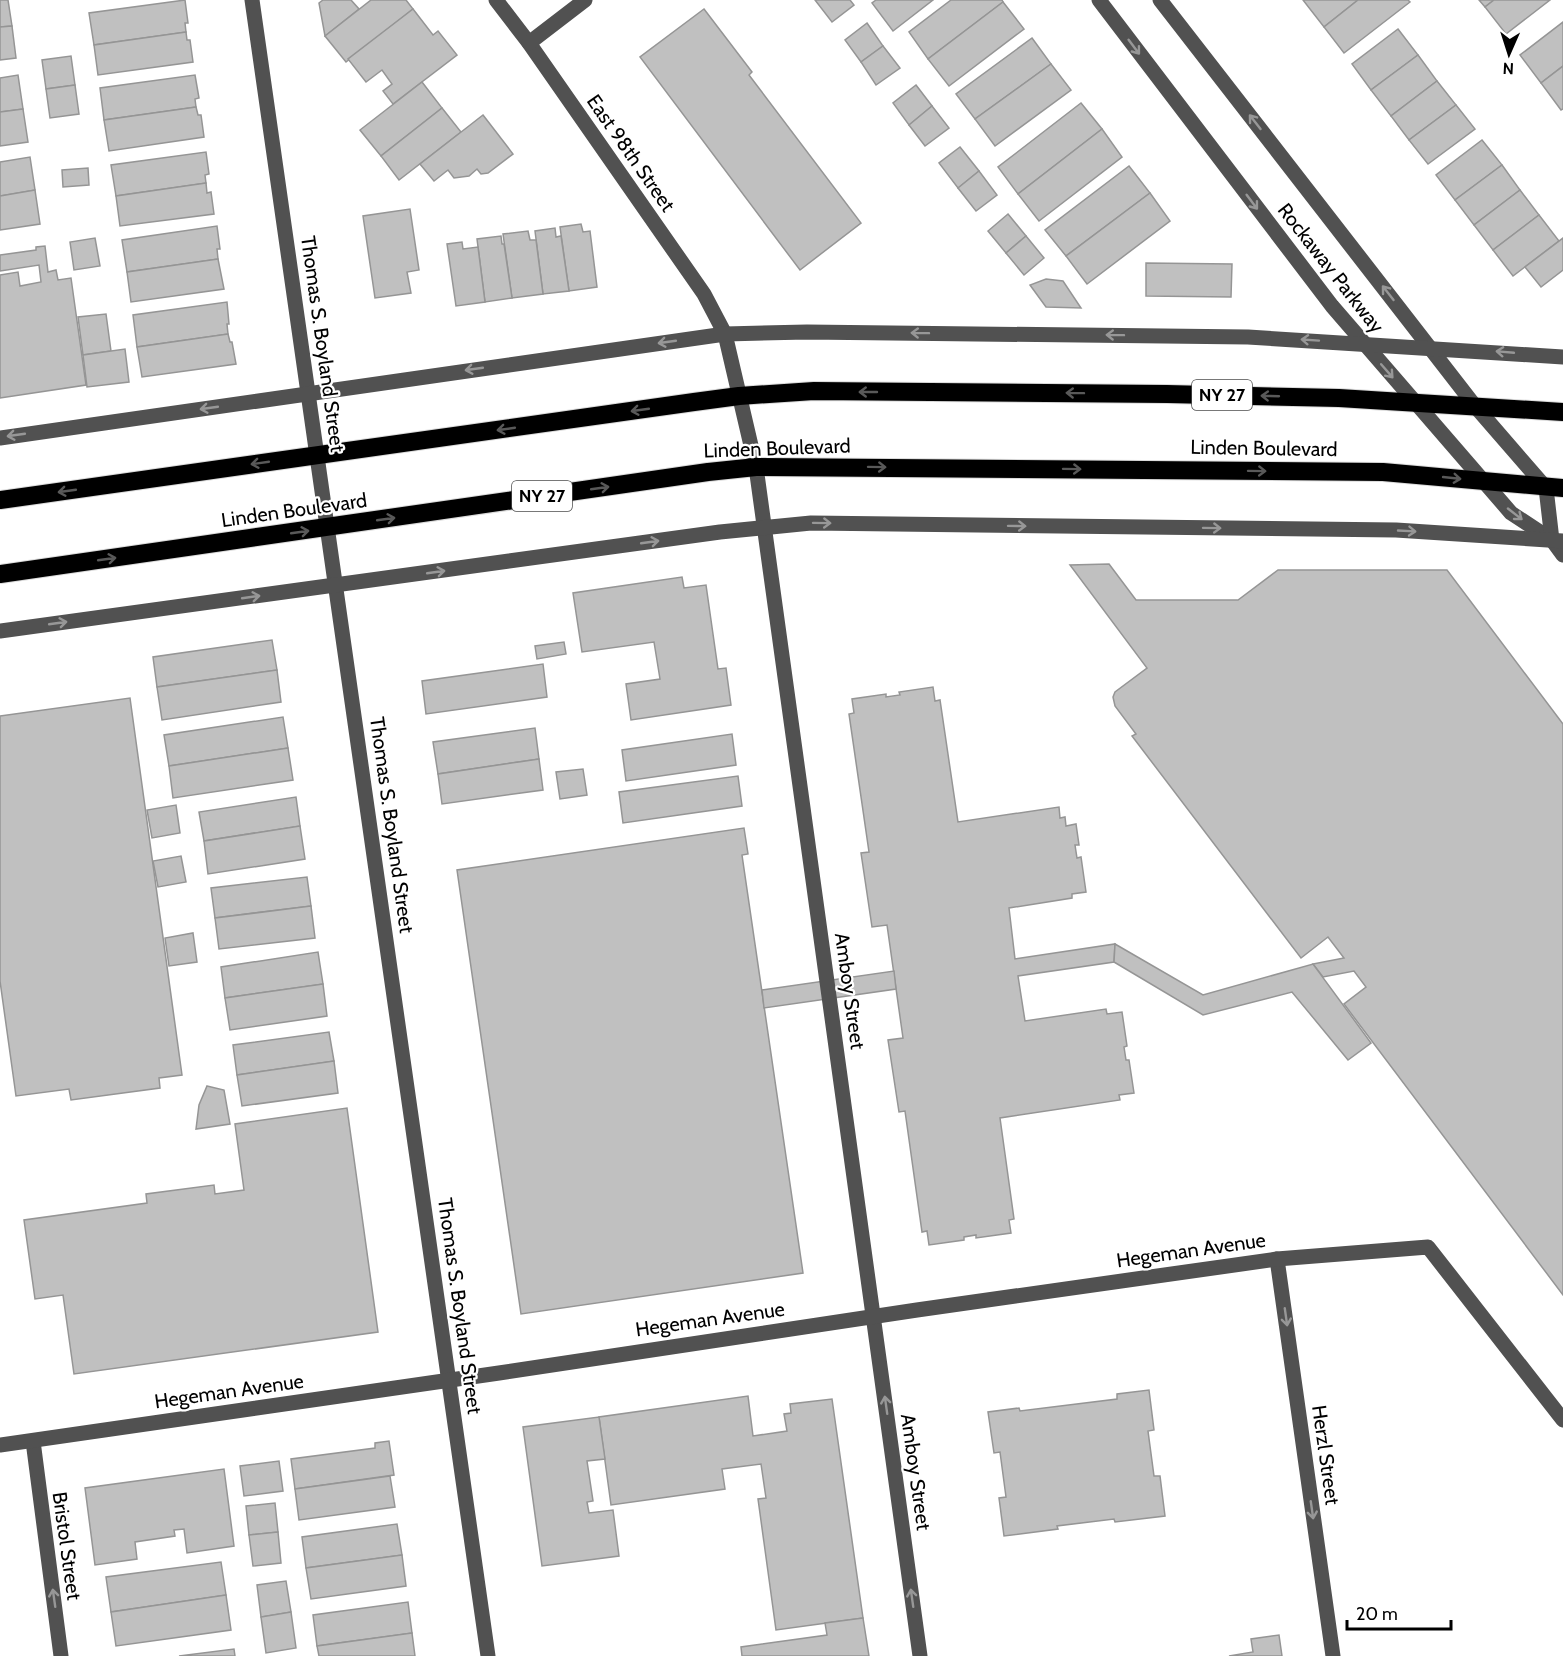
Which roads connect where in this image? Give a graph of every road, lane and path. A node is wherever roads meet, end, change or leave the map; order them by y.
1 (252, 0) edge
2 (495, 0) edge
3 (585, 0) edge
4 (1099, 0) edge
5 (1160, 0) edge
6 (529, 43) junction
7 (725, 334) junction
8 (1364, 344) junction
9 (1431, 349) junction
10 (1563, 357) edge
11 (309, 393) junction
12 (739, 396) junction
13 (1414, 402) junction
14 (1475, 406) junction
15 (1563, 412) edge
16 (0, 438) edge
17 (318, 456) junction
18 (756, 467) junction
19 (1483, 482) junction
20 (1554, 488) edge
21 (0, 500) edge
22 (328, 527) junction
23 (764, 527) junction
24 (1558, 541) edge
25 (1563, 555) edge
26 (0, 574) edge
27 (336, 585) junction
28 (0, 631) edge
29 (1277, 1259) junction
30 (874, 1316) junction
31 (450, 1380) junction
32 (1563, 1420) edge
33 (33, 1441) junction
34 (0, 1445) edge
35 (62, 1656) edge
36 (488, 1656) edge
37 (920, 1656) edge
38 (1333, 1656) edge

1 - 11 street, Thomas S. Boyland Street
2 - 6 street, East 98th Street
3 - 6 street
4 -> 8 street, Rockaway Parkway
9 -> 5 street, Rockaway Parkway
6 - 7 street, East 98th Street
8 -> 7 street
7 -> 11 street
7 - 12 street, Amboy Street
8 - 9 street
8 -> 13 street, Rockaway Parkway
10 -> 9 street
9 - 14 street, Rockaway Parkway
11 -> 16 street
11 - 17 street, Thomas S. Boyland Street
13 -> 12 highway, NY 27
12 -> 17 highway, NY 27
12 - 18 street, Amboy Street
13 - 14 highway, NY 27
13 - 19 street, Rockaway Parkway
14 - 15 highway, NY 27
14 - 20 street, Rockaway Parkway
17 -> 21 highway, NY 27
17 - 22 street, Thomas S. Boyland Street
18 -> 19 highway, Linden Boulevard / NY 27
22 -> 18 highway, Linden Boulevard / NY 27
18 - 23 street, Amboy Street
19 - 20 highway, Linden Boulevard / NY 27
19 -> 24 street, Rockaway Parkway
20 - 24 street, Rockaway Parkway
26 -> 22 highway, Linden Boulevard / NY 27
22 - 27 street, Thomas S. Boyland Street
23 -> 24 street
27 -> 23 street
23 - 30 street, Amboy Street
24 - 25 street, Rockaway Parkway
28 -> 27 street
27 - 31 street, Thomas S. Boyland Street
29 - 30 street, Hegeman Avenue
29 - 32 street, Hegeman Avenue
29 -> 38 street, Herzl Street
30 - 31 street, Hegeman Avenue
37 -> 30 street, Amboy Street
31 - 33 street, Hegeman Avenue
31 - 36 street, Thomas S. Boyland Street
33 - 34 street, Hegeman Avenue
35 -> 33 street, Bristol Street

